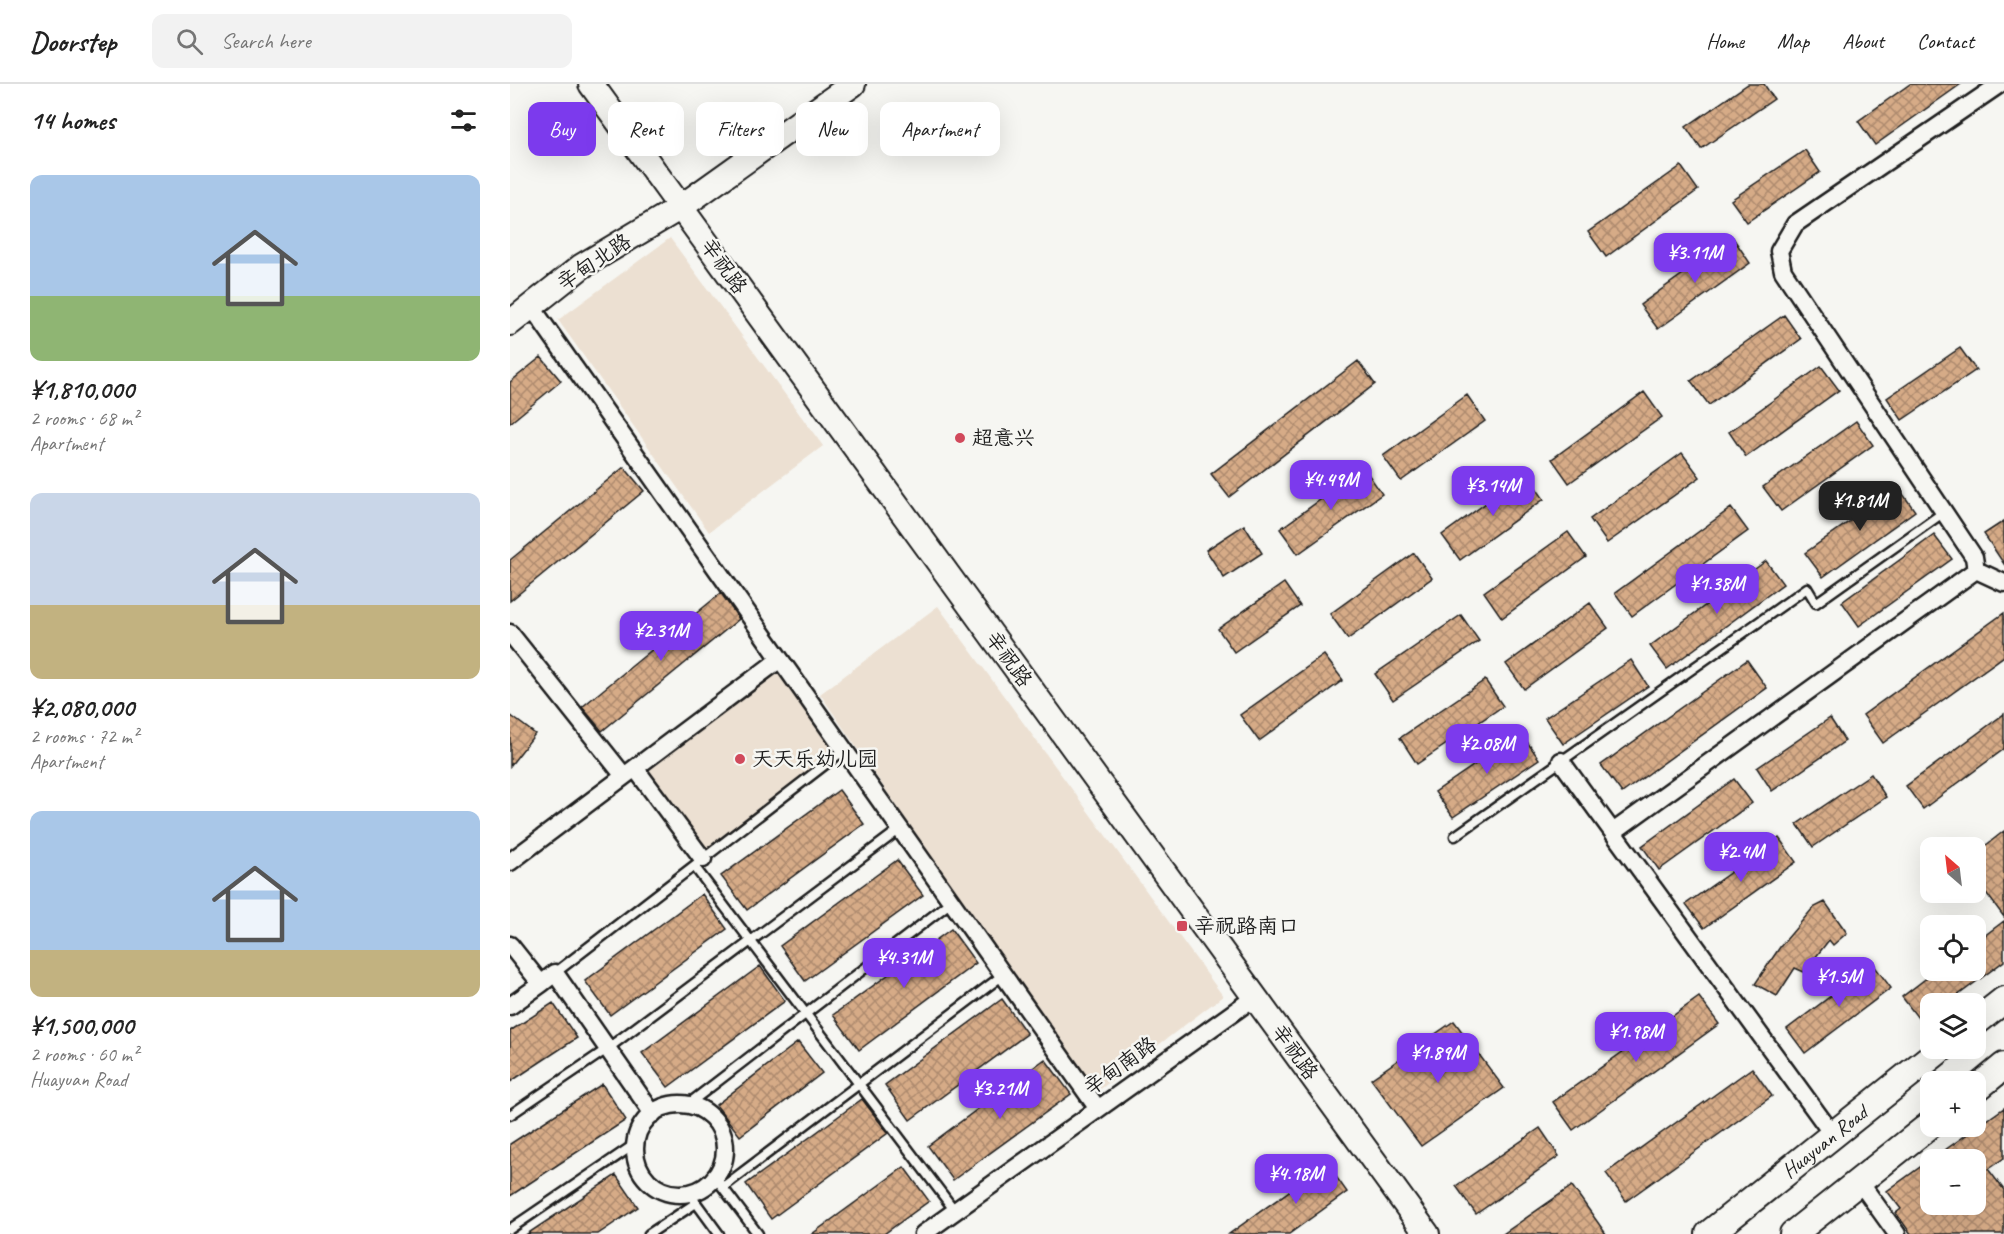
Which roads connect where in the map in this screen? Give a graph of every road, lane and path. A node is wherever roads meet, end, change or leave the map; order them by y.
1 (591, 84) edge
2 (853, 84) edge
3 (2000, 84) edge
4 (681, 207) junction
5 (531, 306) junction
6 (510, 323) edge
7 (1944, 512) junction
8 (1976, 570) junction
9 (2004, 583) edge
10 (510, 633) edge
11 (780, 659) junction
12 (844, 750) junction
13 (1561, 761) junction
14 (629, 772) junction
15 (900, 829) junction
16 (1613, 832) junction
17 (1455, 836) dead end
18 (510, 862) edge
19 (698, 862) junction
20 (951, 902) junction
21 (751, 941) junction
22 (510, 945) edge
23 (555, 973) junction
24 (1003, 975) junction
25 (541, 984) junction
26 (1255, 997) junction
27 (2004, 1000) edge
28 (510, 1006) edge
29 (1986, 1014) edge
30 (607, 1049) junction
31 (1928, 1059) edge
32 (2004, 1066) edge
33 (1986, 1081) edge
34 (859, 1084) junction
35 (687, 1105) junction
36 (1098, 1109) junction
37 (653, 1114) junction
38 (510, 1115) edge
39 (1920, 1133) edge
40 (1833, 1136) junction
41 (635, 1144) junction
42 (1859, 1181) junction
43 (719, 1182) junction
44 (692, 1198) junction
45 (955, 1210) junction
46 (510, 1229) edge
47 (649, 1234) edge
48 (719, 1234) edge
49 (758, 1234) edge
50 (922, 1234) edge
51 (1427, 1234) edge
52 (1709, 1234) edge
53 (1792, 1234) edge
54 (1897, 1234) edge

1 - 4 main road, 辛祝路
2 - 4 main road, 辛甸北路
3 - 7 street
4 - 5 main road, 辛甸北路
4 - 26 main road, 辛祝路
5 - 6 main road, 辛甸北路
5 - 11 street
7 - 8 street
7 - 13 lane
8 - 9 street
8 - 16 street
10 - 14 street
11 - 12 street
11 - 14 street
12 - 15 street
12 - 19 lane
13 - 16 street
13 - 17 lane
14 - 18 street
14 - 19 street
15 - 20 street
15 - 21 lane
16 - 40 street
19 - 21 lane
19 - 23 lane
20 - 24 street
20 - 35 lane
21 - 30 lane
21 - 34 lane
22 - 25 street
23 - 25 street
23 - 30 street
24 - 34 lane
24 - 36 street
25 - 28 street
26 - 36 street, 辛甸南路
26 - 51 main road, 辛祝路
27 - 29 main road
30 - 37 street
30 - 38 lane
31 - 40 main road, Huayuan Road
32 - 33 main road
34 - 43 lane
34 - 45 lane
35 - 37 street
35 - 43 street
36 - 45 street, 辛甸南路
37 - 41 street
39 - 42 main road
40 - 52 main road, Huayuan Road
41 - 44 street
41 - 46 lane
42 - 53 main road
42 - 54 street
43 - 44 street
43 - 49 lane
44 - 47 lane
44 - 48 lane
45 - 50 street, 辛甸南路

